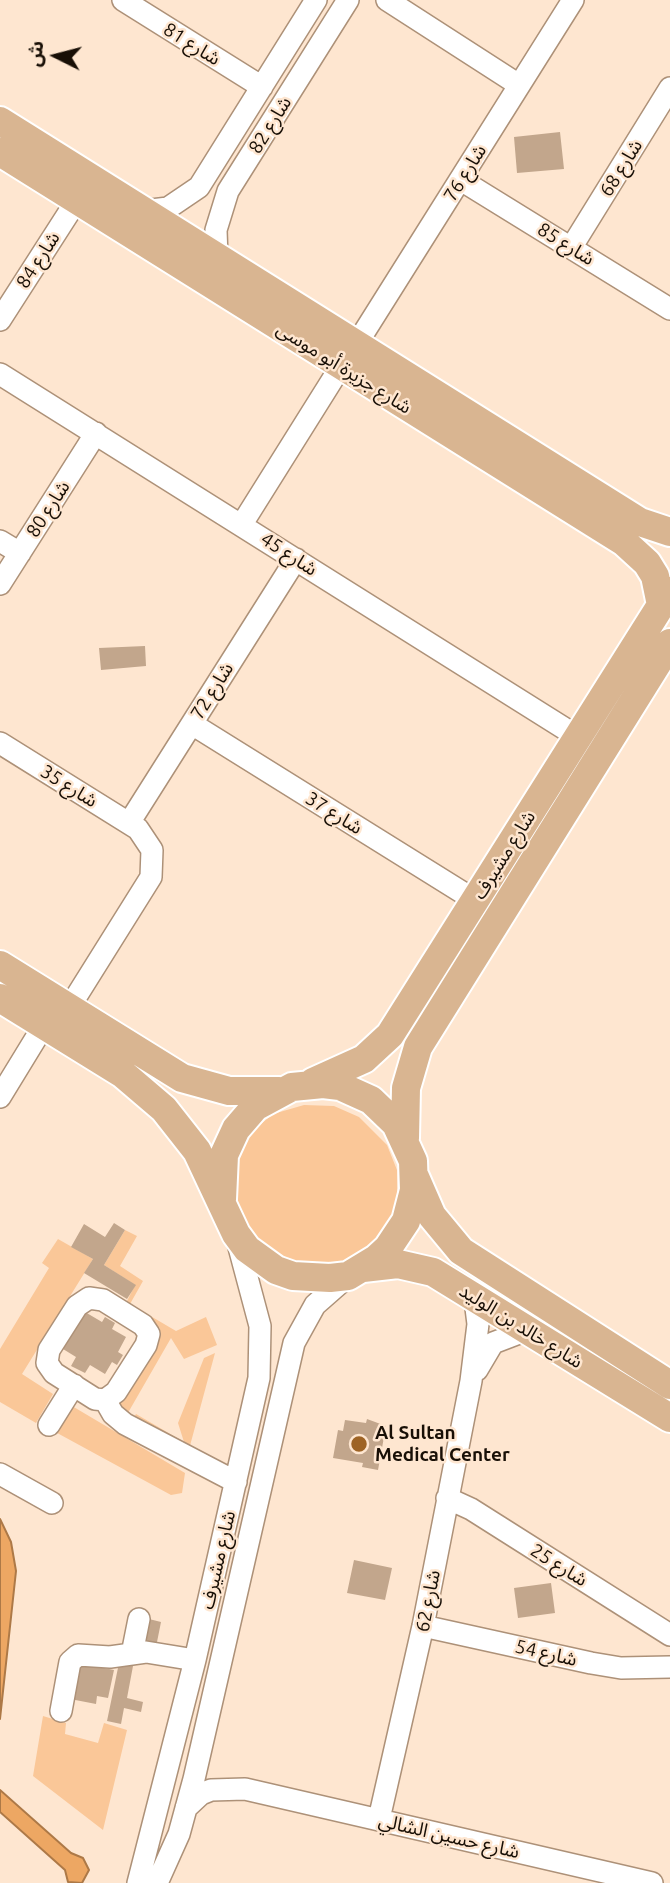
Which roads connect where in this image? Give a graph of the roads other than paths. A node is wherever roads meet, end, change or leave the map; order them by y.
1 (123, 0) edge
2 (316, 0) edge
3 (348, 0) edge
4 (387, 0) edge
5 (573, 0) edge
6 (519, 85) junction
7 (262, 87) junction
8 (670, 88) edge
9 (0, 121) edge
10 (224, 148) junction
11 (0, 152) edge
12 (246, 164) junction
13 (461, 180) junction
14 (77, 200) junction
15 (143, 211) junction
16 (571, 248) junction
17 (217, 257) junction
18 (670, 309) edge
19 (0, 320) edge
20 (349, 355) junction
21 (0, 374) edge
22 (96, 433) junction
23 (519, 461) junction
24 (242, 524) junction
25 (670, 532) edge
26 (0, 541) edge
27 (20, 553) junction
28 (296, 559) junction
29 (0, 584) edge
30 (666, 598) edge
31 (670, 643) edge
32 (192, 724) junction
33 (578, 737) junction
34 (0, 743) edge
35 (134, 826) junction
36 (476, 901) junction
37 (0, 965) edge
38 (0, 998) edge
39 (69, 1008) junction
40 (44, 1026) junction
41 (306, 1084) junction
42 (279, 1091) junction
43 (0, 1097) edge
44 (405, 1139) junction
45 (414, 1173) junction
46 (222, 1199) junction
47 (236, 1234) junction
48 (355, 1272) junction
49 (475, 1300) junction
50 (527, 1330) junction
51 (471, 1381) junction
52 (74, 1385) junction
53 (670, 1385) edge
54 (105, 1399) junction
55 (670, 1418) edge
56 (49, 1425) dead end
57 (0, 1474) edge
58 (236, 1482) junction
59 (447, 1498) junction
60 (52, 1503) dead end
61 (139, 1619) dead end
62 (424, 1626) junction
63 (670, 1636) edge
64 (132, 1654) junction
65 (195, 1660) junction
66 (670, 1667) edge
67 (61, 1711) dead end
68 (201, 1746) junction
69 (172, 1750) junction
70 (194, 1779) junction
71 (245, 1789) junction
72 (186, 1808) junction
73 (379, 1819) junction
74 (138, 1883) edge
75 (157, 1883) edge
76 (652, 1883) edge

1 - 7 street, شارع 81
2 - 7 street, شارع 82
3 - 12 street, شارع 82
4 - 6 street
5 - 6 street, شارع 76
6 - 13 street, شارع 76
7 - 10 street, شارع 82
8 - 16 street, شارع 68
9 - 15 main road, شارع جزيرة أبو موسى
10 - 12 street
10 - 15 street, شارع 82
11 - 14 main road, شارع جزيرة أبو موسى
12 - 17 street, شارع 82
13 - 16 street, شارع 85
13 - 20 street, شارع 76
14 - 19 street, شارع 84
14 - 20 main road, شارع جزيرة أبو موسى
15 - 17 main road, شارع جزيرة أبو موسى
16 - 18 street, شارع 85
17 - 20 main road, شارع جزيرة أبو موسى
20 - 23 main road, شارع جزيرة أبو موسى
20 - 24 street, شارع 76
21 - 22 street, شارع 45
22 - 24 street, شارع 45
22 - 27 street, شارع 80
23 - 25 main road, شارع جزيرة أبو موسى
23 - 30 main road, شارع جزيرة أبو موسى
24 - 28 street, شارع 45
26 - 27 street
27 - 29 street, شارع 80
28 - 32 street, شارع 72
28 - 33 street, شارع 45
30 - 33 main road, شارع مشيرف
31 - 44 main road, شارع مشيرف
32 - 35 street, شارع 72
32 - 36 street, شارع 37
33 - 36 main road, شارع مشيرف
34 - 35 street, شارع 35
35 - 39 street
36 - 41 main road, شارع مشيرف
37 - 39 main road
38 - 40 main road
39 - 42 main road
40 - 43 street
40 - 46 main road
41 - 42 main road
41 - 44 main road
42 - 46 main road
44 - 45 main road
45 - 48 main road
45 - 53 main road, شارع خالد بن الوليد
46 - 47 main road
47 - 48 main road
47 - 58 street, شارع مشيرف
48 - 49 main road, شارع خالد بن الوليد
48 - 68 street, شارع مشيرف
49 - 50 main road, شارع خالد بن الوليد
49 - 51 street, شارع 62
50 - 51 street, شارع 62
50 - 55 main road, شارع خالد بن الوليد
51 - 59 street, شارع 62
52 - 54 street
52 - 54 street
52 - 56 street
54 - 58 street
57 - 60 street
58 - 65 street, شارع مشيرف
59 - 62 street, شارع 62
59 - 63 street, شارع 25
61 - 64 street
62 - 66 street, شارع 54
62 - 73 street, شارع 62
64 - 65 street
64 - 67 street
65 - 69 street, شارع مشيرف
68 - 70 street, شارع مشيرف
68 - 71 street, شارع حسين الشالي
69 - 70 street
69 - 74 street, شارع مشيرف
70 - 71 street
70 - 72 street, شارع مشيرف
71 - 72 street, شارع حسين الشالي
71 - 73 street, شارع حسين الشالي
72 - 75 street, شارع مشيرف
73 - 76 street, شارع حسين الشالي

